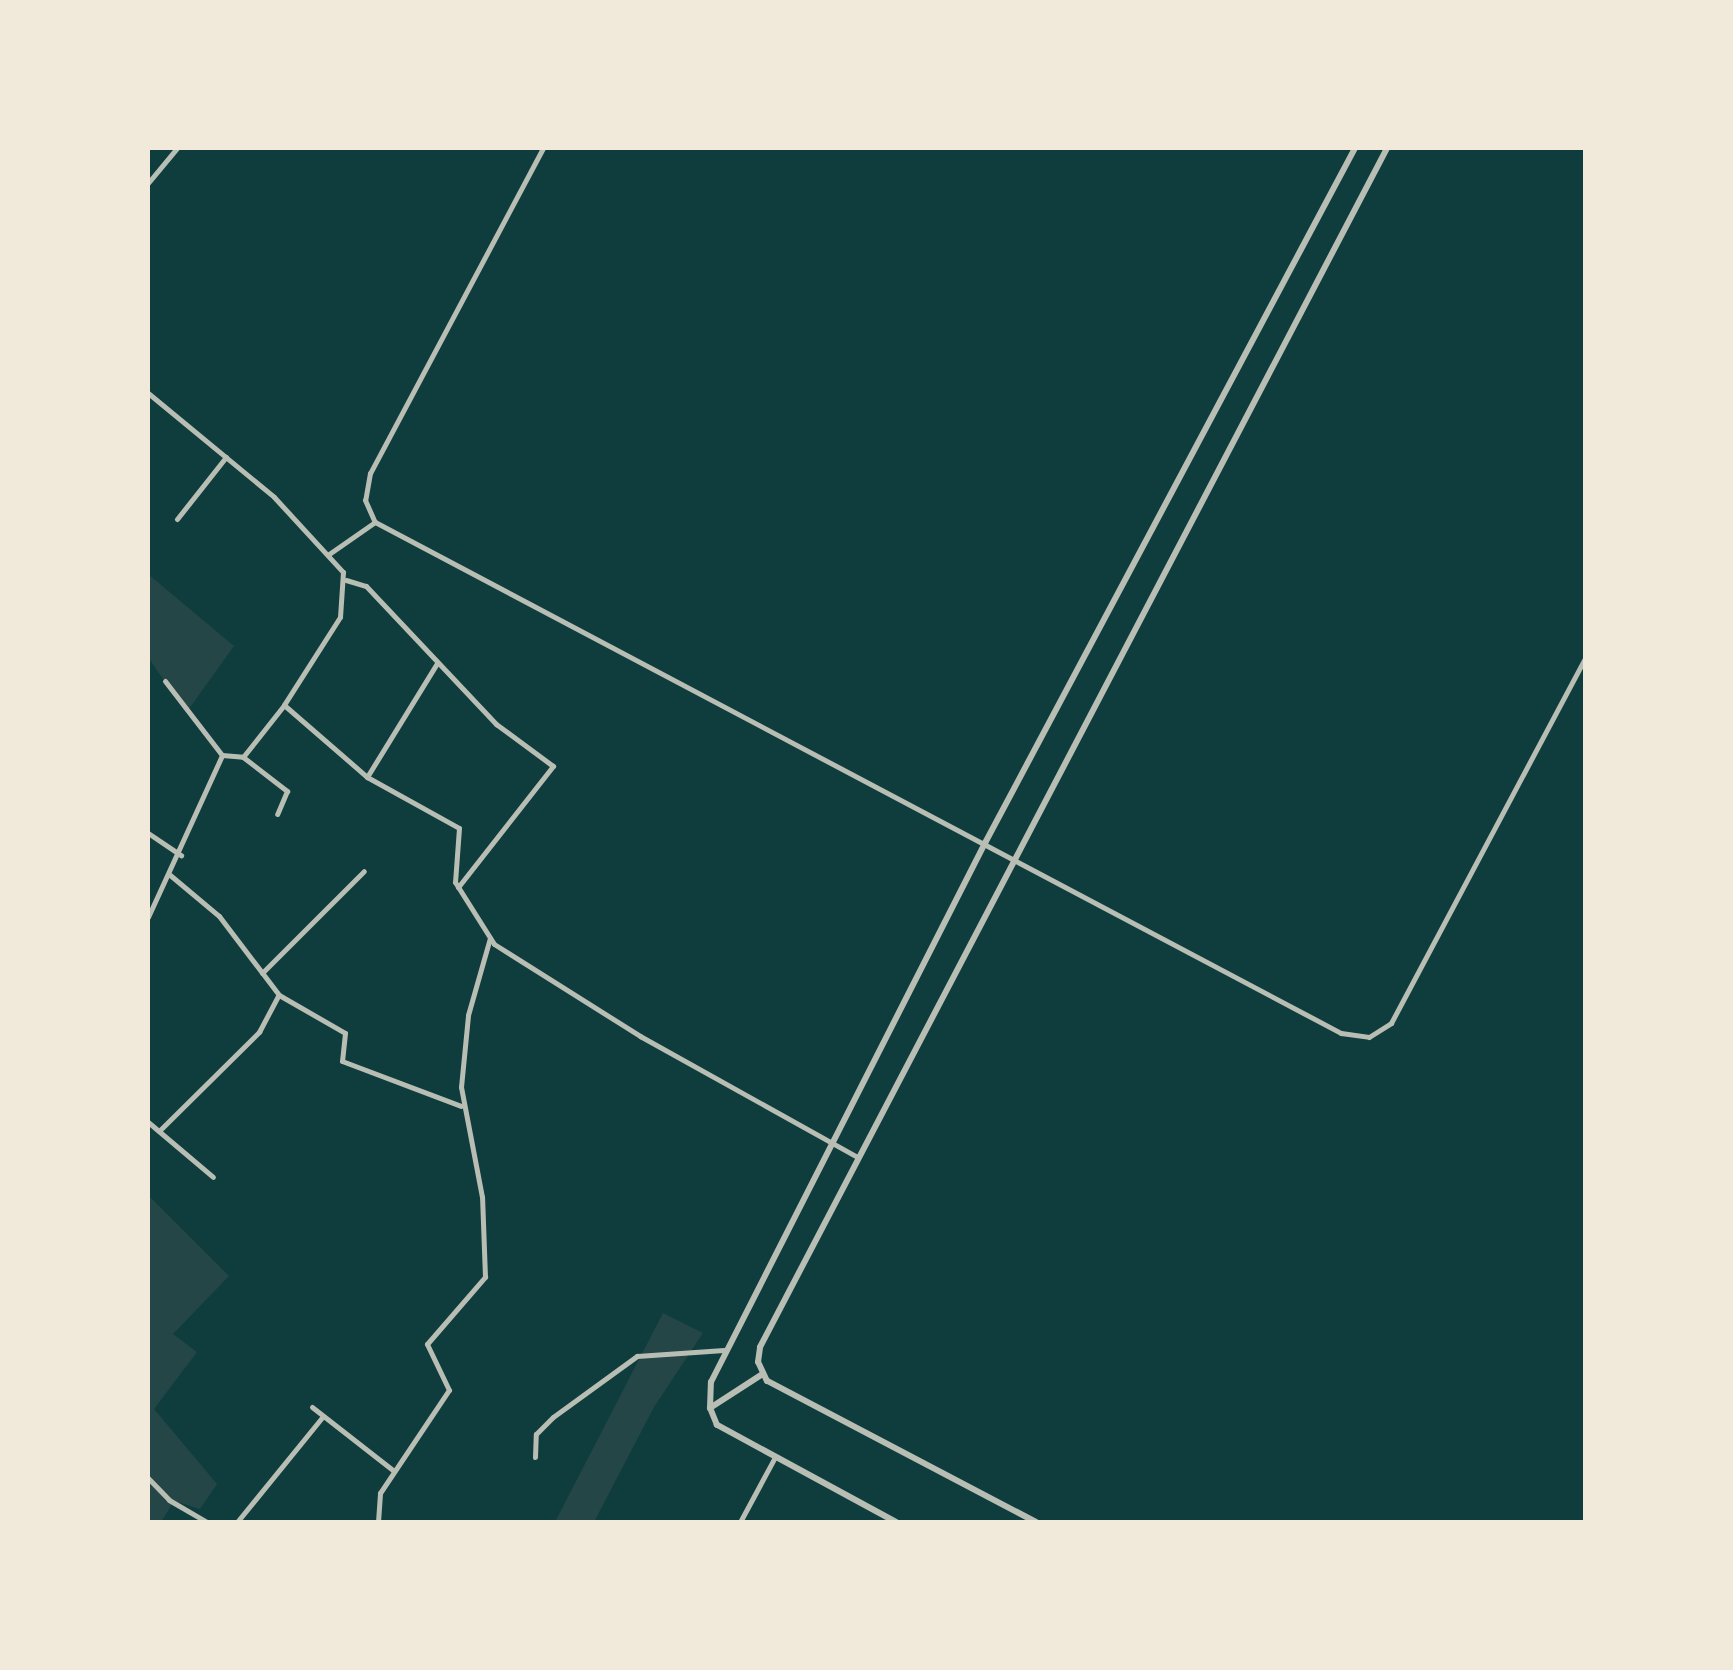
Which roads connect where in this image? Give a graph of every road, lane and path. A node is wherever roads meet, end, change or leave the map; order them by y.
1 (177, 148) edge
2 (543, 148) edge
3 (1356, 148) edge
4 (1387, 148) edge
5 (148, 183) edge
6 (148, 394) edge
7 (226, 457) junction
8 (177, 519) dead end
9 (376, 522) junction
10 (329, 554) junction
11 (346, 580) junction
12 (1586, 657) edge
13 (437, 662) junction
14 (166, 681) dead end
15 (284, 705) junction
16 (222, 755) junction
17 (242, 757) junction
18 (367, 777) junction
19 (277, 814) dead end
20 (148, 833) edge
21 (985, 843) junction
22 (181, 855) junction
23 (1014, 859) junction
24 (364, 871) dead end
25 (170, 875) junction
26 (458, 888) junction
27 (148, 914) edge
28 (490, 937) junction
29 (262, 973) junction
30 (279, 995) junction
31 (462, 1107) junction
32 (148, 1122) edge
33 (159, 1131) junction
34 (832, 1143) junction
35 (857, 1157) junction
36 (213, 1177) dead end
37 (724, 1350) junction
38 (761, 1375) junction
39 (312, 1407) dead end
40 (710, 1408) junction
41 (323, 1416) junction
42 (775, 1457) junction
43 (535, 1458) dead end
44 (394, 1471) junction
45 (148, 1478) edge
46 (207, 1522) edge
47 (237, 1522) edge
48 (378, 1522) edge
49 (740, 1522) edge
50 (896, 1522) edge
51 (1036, 1522) edge

1 - 5 street
2 - 9 street
3 - 21 street
4 - 23 street
6 - 7 street
7 - 8 street
7 - 10 street
9 - 10 street
9 - 21 street
10 - 11 street
11 - 13 street
11 - 15 street
12 - 23 street
13 - 18 street
13 - 26 street
14 - 16 street
15 - 17 street
15 - 18 street
16 - 17 street
16 - 22 street
17 - 19 street
18 - 26 street
20 - 22 street
21 - 23 street
21 - 34 street
22 - 25 street
23 - 35 street
24 - 29 street
25 - 27 street
25 - 29 street
26 - 28 street
28 - 31 street
28 - 34 street
29 - 30 street
30 - 31 street
30 - 33 street
31 - 44 street
32 - 33 street
33 - 36 street
34 - 35 street
34 - 37 street
35 - 38 street
37 - 40 street
37 - 43 street
38 - 40 street
38 - 51 street
39 - 41 street
40 - 42 street
41 - 44 street
41 - 47 street
42 - 49 street
42 - 50 street
44 - 48 street
45 - 46 street

